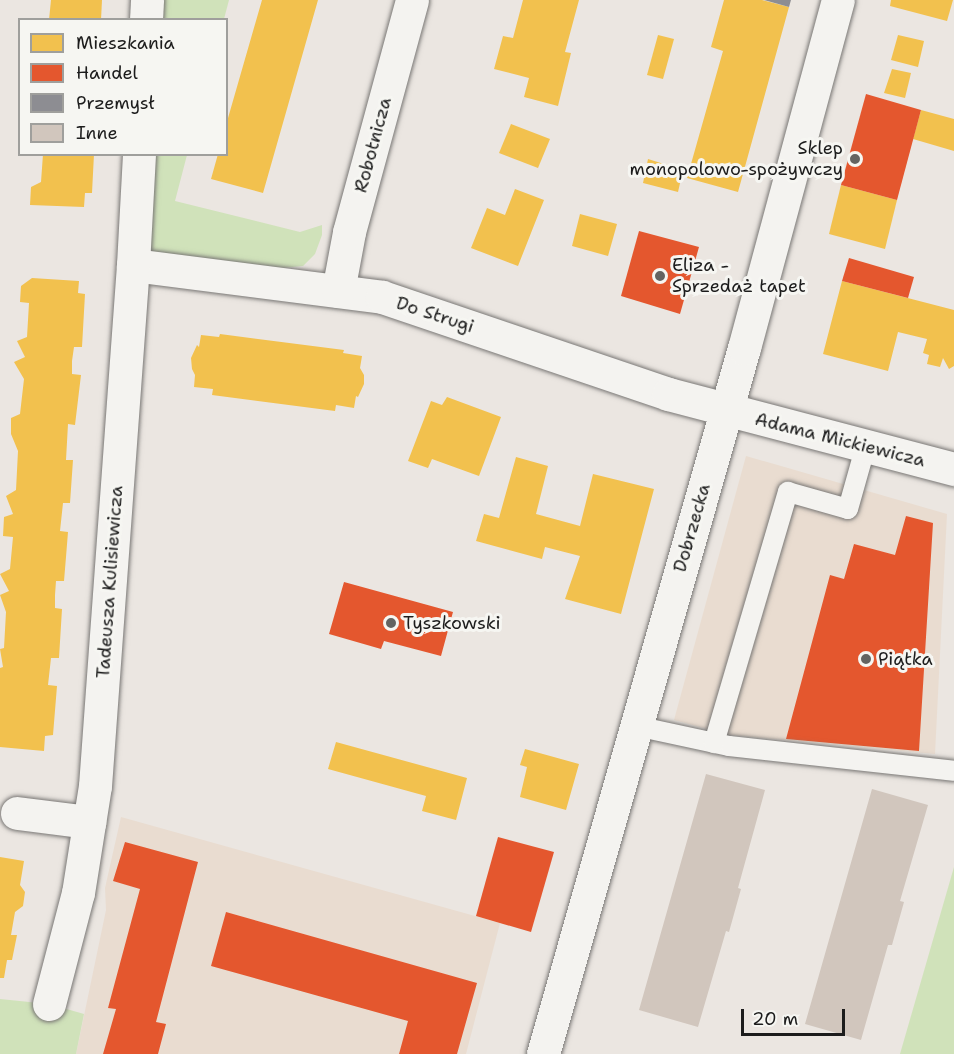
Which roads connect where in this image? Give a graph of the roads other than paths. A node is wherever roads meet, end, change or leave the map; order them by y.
1 (147, 0) edge
2 (412, 0) edge
3 (838, 0) edge
4 (146, 18) edge
5 (139, 156) edge
6 (134, 265) junction
7 (338, 291) junction
8 (726, 411) junction
9 (866, 445) junction
10 (954, 469) edge
11 (636, 726) junction
12 (714, 743) junction
13 (954, 771) edge
14 (16, 813) dead end
15 (89, 822) junction
16 (49, 1004) dead end
17 (543, 1054) edge

1 - 4 street
2 - 7 street, Robotnicza
3 - 8 street, Dobrzecka
5 - 6 street, Tadeusza Kulisiewicza
6 - 7 street, Do Strugi
6 - 15 street, Tadeusza Kulisiewicza
7 - 8 street, Do Strugi
8 - 9 street, Adama Mickiewicza
8 - 11 street, Dobrzecka
9 - 10 street, Adama Mickiewicza
9 - 12 lane
11 - 12 lane
11 - 17 street, Dobrzecka
12 - 13 lane
14 - 15 street
15 - 16 street, Tadeusza Kulisiewicza

